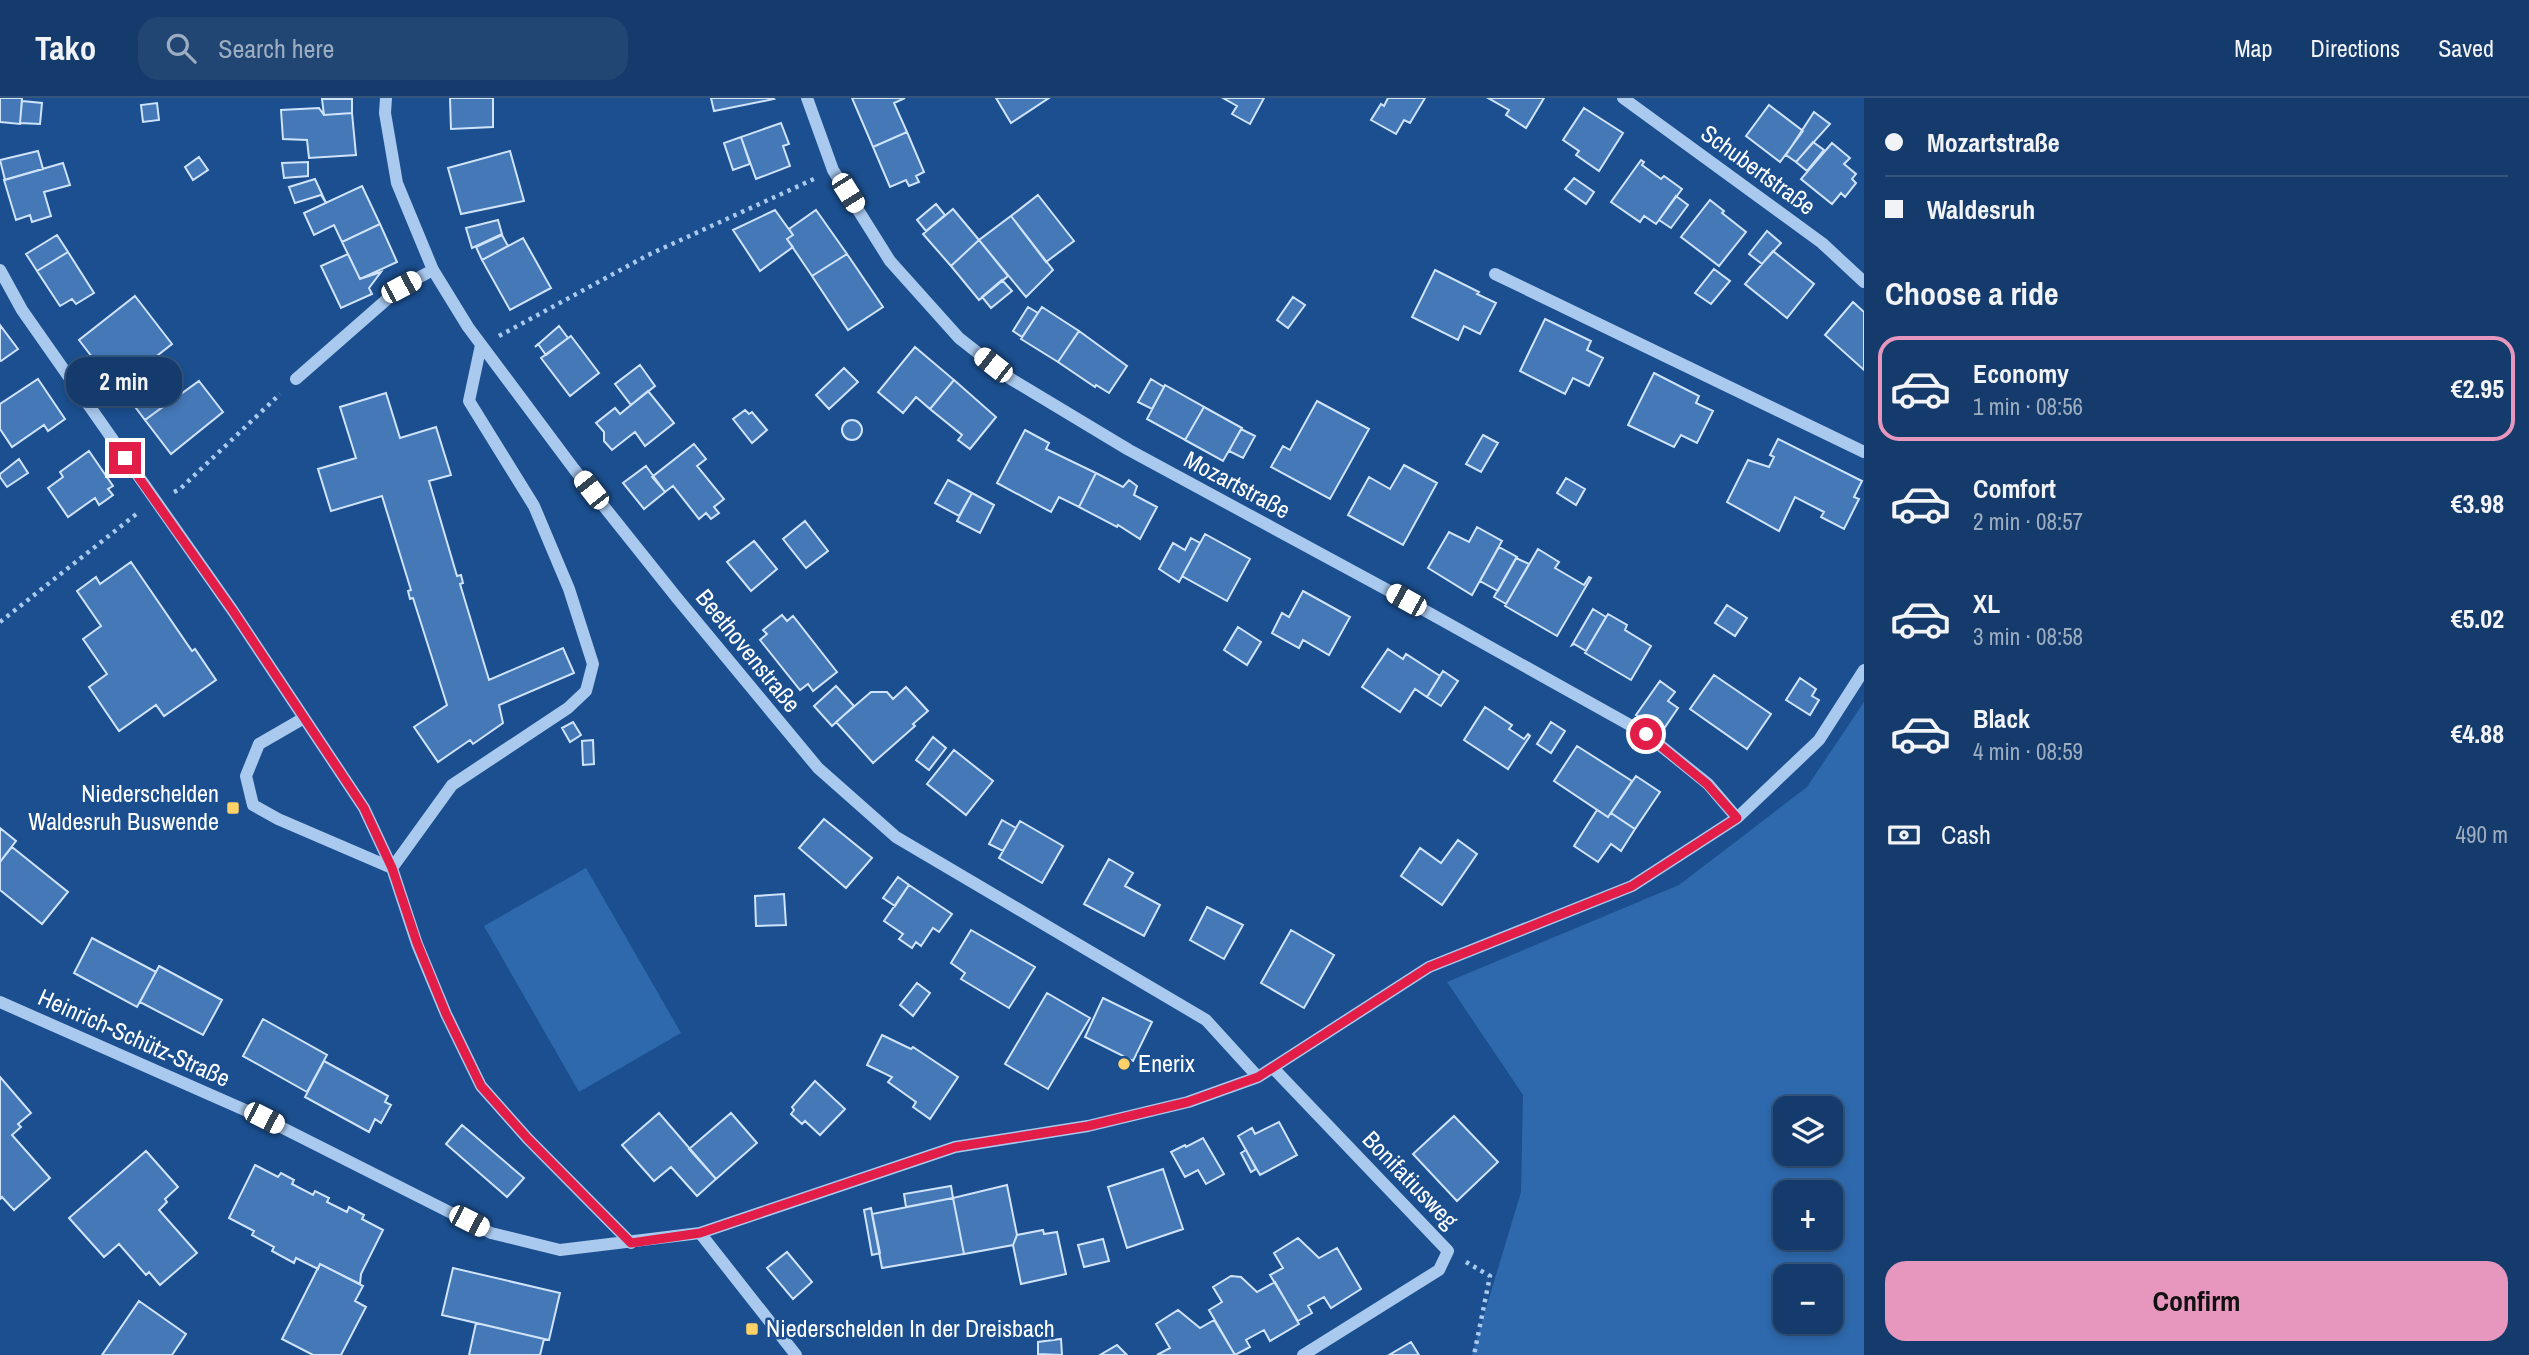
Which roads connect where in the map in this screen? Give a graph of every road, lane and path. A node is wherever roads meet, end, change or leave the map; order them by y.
1 (386, 98) edge
2 (807, 98) edge
3 (1623, 98) edge
4 (834, 170) junction
5 (0, 270) edge
6 (433, 270) junction
7 (1495, 274) dead end
8 (1864, 282) edge
9 (481, 345) junction
10 (296, 379) joint
11 (1864, 453) edge
12 (155, 500) junction
13 (0, 622) edge
14 (1864, 670) edge
15 (304, 718) junction
16 (1737, 818) junction
17 (392, 868) junction
18 (0, 1002) edge
19 (1273, 1068) junction
20 (1258, 1077) junction
21 (700, 1233) junction
22 (631, 1243) junction
23 (1479, 1270) dead end
24 (796, 1355) edge
25 (1303, 1355) edge
26 (1474, 1355) edge

1 - 6 street, Beethovenstraße
2 - 4 street, Mozartstraße
3 - 8 street, Schubertstraße
4 - 9 path
4 - 16 street, Mozartstraße
5 - 12 street
6 - 9 street, Beethovenstraße
6 - 10 street
7 - 11 street
9 - 17 street
9 - 20 street, Beethovenstraße
10 - 12 path
12 - 13 path
12 - 15 street
14 - 16 street, Heinrich-Schütz-Straße
15 - 17 street
15 - 17 street
16 - 19 street, Heinrich-Schütz-Straße
17 - 22 street
18 - 22 street, Heinrich-Schütz-Straße
19 - 20 street, Heinrich-Schütz-Straße
19 - 25 street, Bonifatiusweg
20 - 21 street, Heinrich-Schütz-Straße
21 - 22 street, Heinrich-Schütz-Straße
21 - 24 street
23 - 26 path

